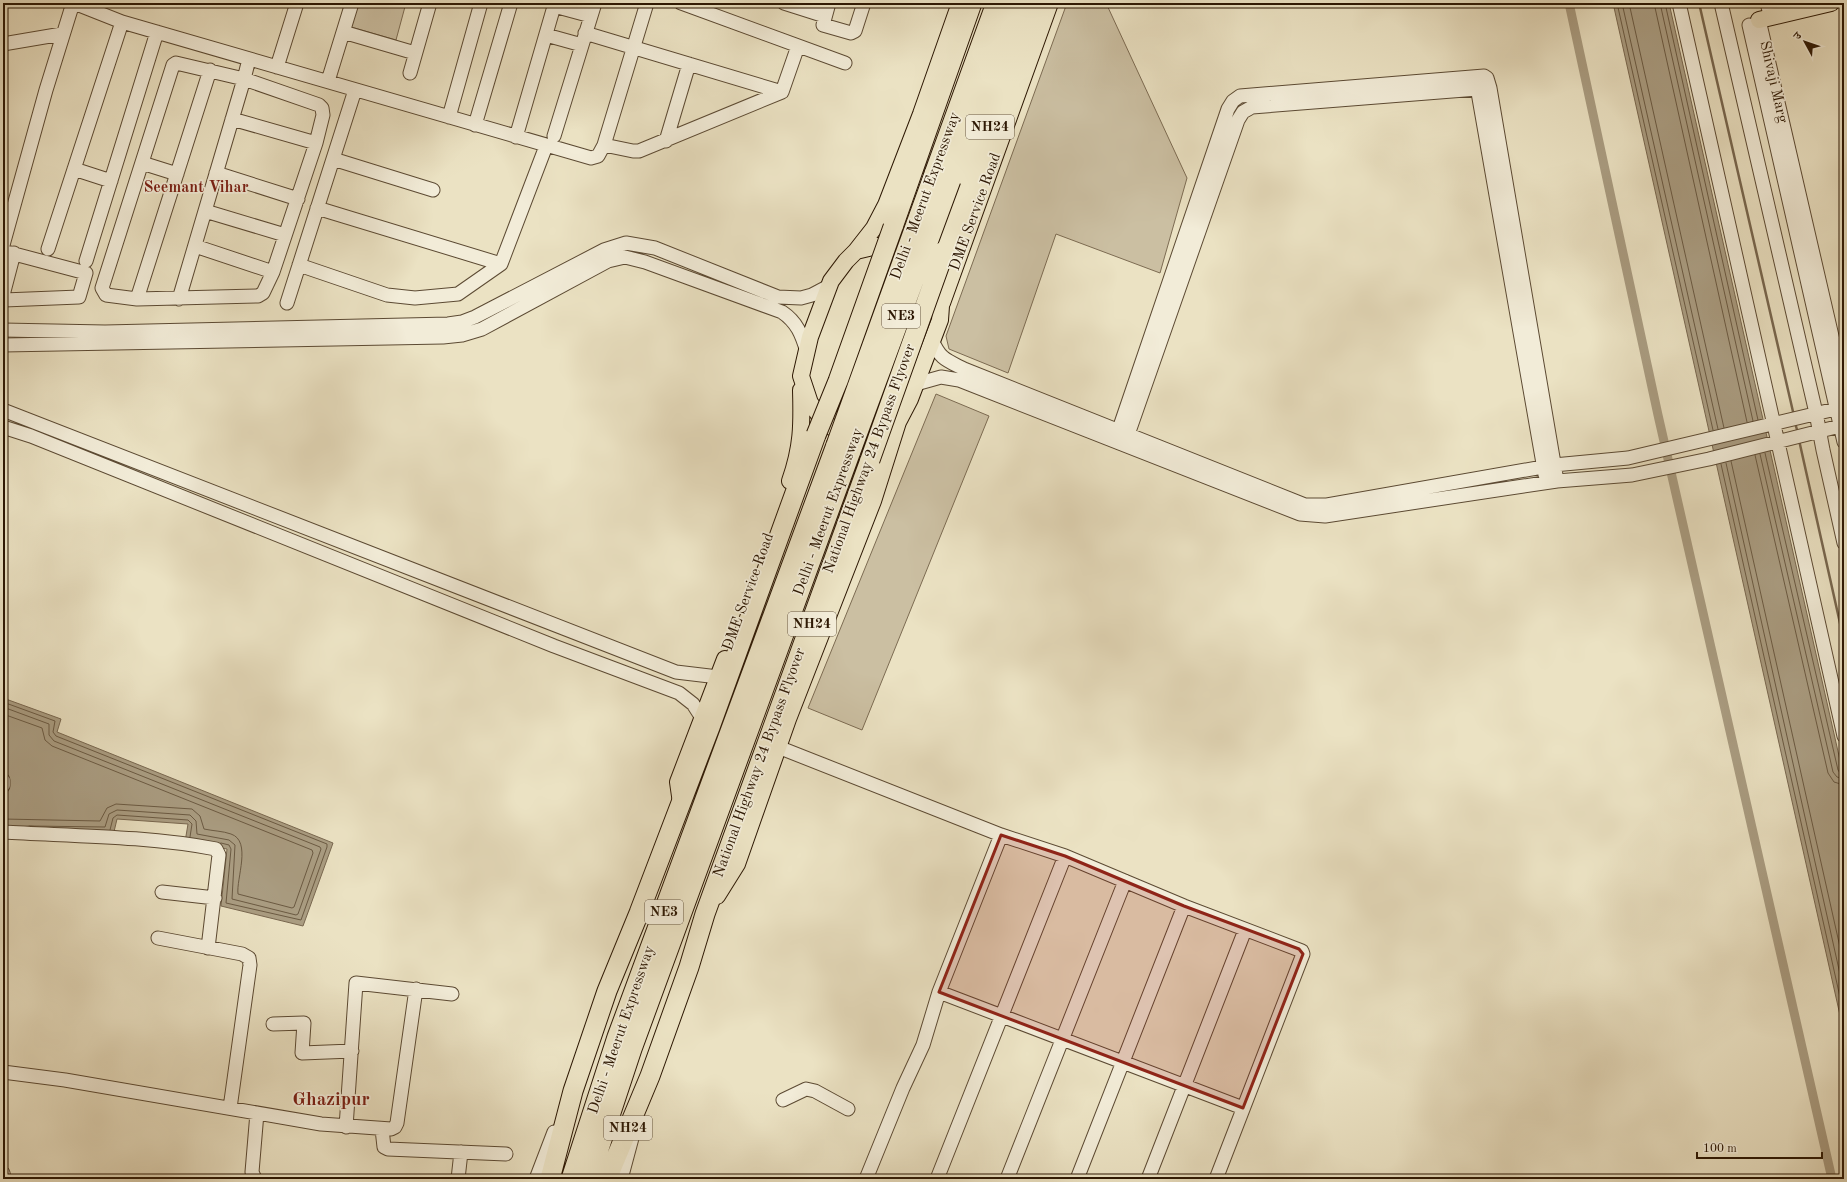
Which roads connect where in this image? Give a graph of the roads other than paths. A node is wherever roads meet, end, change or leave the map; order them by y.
1 (73, 3) edge
2 (297, 3) edge
3 (352, 3) edge
4 (430, 3) edge
5 (481, 3) edge
6 (511, 3) edge
7 (594, 3) edge
8 (647, 3) edge
9 (681, 3) edge
10 (784, 3) edge
11 (829, 3) edge
12 (864, 3) edge
13 (960, 3) edge
14 (972, 3) edge
15 (996, 3) edge
16 (1014, 3) edge
17 (1034, 3) edge
18 (1050, 3) edge
19 (1679, 3) edge
20 (1722, 3) edge
21 (1831, 3) edge
22 (555, 4) edge
23 (101, 7) edge
24 (1800, 7) edge
25 (591, 16) junction
26 (825, 16) junction
27 (1761, 17) edge
28 (122, 22) junction
29 (157, 32) junction
30 (343, 32) junction
31 (62, 34) junction
32 (546, 35) junction
33 (584, 39) junction
34 (3, 44) edge
35 (798, 46) junction
36 (633, 47) junction
37 (416, 53) junction
38 (249, 59) junction
39 (845, 63) dead end
40 (689, 64) junction
41 (277, 67) junction
42 (210, 70) junction
43 (410, 73) dead end
44 (244, 79) junction
45 (328, 81) junction
46 (355, 90) junction
47 (782, 92) junction
48 (449, 117) junction
49 (232, 119) junction
50 (475, 125) junction
51 (516, 137) junction
52 (550, 141) junction
53 (666, 141) junction
54 (316, 143) junction
55 (604, 145) junction
56 (333, 159) junction
57 (142, 163) junction
58 (74, 168) junction
59 (216, 173) junction
60 (177, 174) junction
61 (943, 177) junction
62 (111, 180) junction
63 (433, 190) dead end
64 (298, 199) junction
65 (317, 208) junction
66 (205, 211) junction
67 (1798, 216) junction
68 (6, 223) edge
69 (285, 235) junction
70 (3, 245) edge
71 (195, 246) junction
72 (655, 248) junction
73 (48, 249) dead end
74 (8, 252) edge
75 (856, 252) junction
76 (86, 261) dead end
77 (501, 264) junction
78 (299, 265) junction
79 (654, 265) junction
80 (273, 272) junction
81 (829, 286) junction
82 (3, 295) edge
83 (137, 299) junction
84 (179, 299) junction
85 (287, 303) dead end
86 (940, 308) junction
87 (3, 330) edge
88 (932, 340) junction
89 (3, 345) edge
90 (806, 352) junction
91 (801, 376) junction
92 (916, 384) junction
93 (1844, 388) edge
94 (1840, 407) edge
95 (3, 410) edge
96 (1816, 413) junction
97 (898, 422) junction
98 (1774, 423) junction
99 (1842, 425) edge
100 (3, 427) edge
101 (1813, 433) junction
102 (1121, 438) junction
103 (1779, 442) junction
104 (1844, 442) edge
105 (1549, 466) junction
106 (1552, 482) junction
107 (1844, 543) edge
108 (769, 651) junction
109 (718, 677) junction
110 (706, 722) junction
111 (1844, 736) edge
112 (778, 747) junction
113 (3, 780) edge
114 (3, 786) edge
115 (3, 832) edge
116 (1001, 835) junction
117 (1064, 856) junction
118 (1125, 881) junction
119 (162, 892) dead end
120 (214, 898) junction
121 (1184, 906) junction
122 (639, 913) junction
123 (705, 914) junction
124 (1245, 930) junction
125 (158, 938) dead end
126 (208, 948) junction
127 (689, 967) junction
128 (416, 989) junction
129 (939, 992) junction
130 (452, 994) dead end
131 (1001, 1016) junction
132 (273, 1024) dead end
133 (1062, 1039) junction
134 (352, 1051) junction
135 (1123, 1062) junction
136 (3, 1072) edge
137 (650, 1076) junction
138 (1184, 1086) junction
139 (573, 1091) junction
140 (783, 1100) dead end
141 (230, 1108) junction
142 (848, 1108) dead end
143 (1243, 1108) junction
144 (257, 1113) junction
145 (346, 1127) junction
146 (382, 1129) junction
147 (461, 1152) junction
148 (506, 1154) dead end
149 (3, 1173) edge
150 (939, 1178) edge
151 (4, 1179) edge
152 (255, 1179) edge
153 (458, 1179) edge
154 (536, 1179) edge
155 (550, 1179) edge
156 (571, 1179) edge
157 (590, 1179) edge
158 (607, 1179) edge
159 (621, 1179) edge
160 (866, 1179) edge
161 (1007, 1179) edge
162 (1077, 1179) edge
163 (1148, 1179) edge
164 (1216, 1179) edge

1 - 23 street
1 - 31 street
2 - 41 street
3 - 30 street
4 - 37 street
5 - 48 street
6 - 50 street
7 - 25 street
8 - 36 street
9 - 35 street
10 - 26 street
11 - 26 street
12 - 26 street
13 - 75 main road
14 - 110 highway, bridge
15 - 61 highway, Delhi - Meerut Expressway / NE3
16 - 61 highway, Delhi - Meerut Expressway / NE3
17 - 123 highway, National Highway 24 Bypass Flyover / NH24, bridge
18 - 86 main road, DME Service Road
19 - 98 street
20 - 96 street
21 - 24 main road, Shivaji Marg
22 - 25 street
22 - 32 street
23 - 28 street
24 - 27 main road, Shivaji Marg
25 - 33 street
27 - 67 street, Shivaji Marg
28 - 29 street
28 - 58 street
29 - 38 street
29 - 62 street
30 - 37 street
30 - 45 street
31 - 34 street
31 - 68 street
32 - 33 street
32 - 51 street
33 - 36 street
33 - 52 street
35 - 39 street
35 - 47 street
36 - 40 street
36 - 55 street
37 - 43 street
38 - 41 street
38 - 44 street
40 - 47 street
40 - 53 street
41 - 45 street
42 - 44 street
42 - 57 street
42 - 60 street
44 - 49 street
44 - 54 street
45 - 46 street
46 - 48 street
46 - 56 street
47 - 53 street
48 - 50 street
49 - 54 street
49 - 59 street
50 - 51 street
51 - 52 street
52 - 55 street
52 - 77 street
53 - 55 street
54 - 64 street
56 - 63 street
56 - 65 street
57 - 60 street
57 - 83 street
58 - 62 street
58 - 73 street
59 - 64 street
59 - 66 street
60 - 83 street
61 - 108 highway, Delhi - Meerut Expressway / NE3, bridge
62 - 76 street
64 - 69 street
65 - 77 street
65 - 78 street
66 - 69 street
66 - 71 street
67 - 93 street, Shivaji Marg
67 - 94 street, Shivaji Marg
68 - 70 street
69 - 80 street
71 - 80 street
71 - 84 street
72 - 79 street
72 - 81 street
72 - 87 street
74 - 82 street
74 - 82 street
75 - 81 main road, DME Service Road
75 - 86 main road
77 - 78 street
78 - 85 street
79 - 89 street
79 - 90 street
80 - 84 street
81 - 90 main road, DME Service Road
83 - 84 street
86 - 88 main road
88 - 92 main road
88 - 102 street
90 - 91 main road, DME Service Road
91 - 97 main road
91 - 109 main road, DME Service Road
92 - 97 main road
92 - 102 street
94 - 96 street
94 - 99 street, Shivaji Marg
95 - 109 street
96 - 98 street
96 - 101 street
97 - 112 main road
98 - 103 street
98 - 105 street
99 - 101 street
99 - 104 street, Shivaji Marg
100 - 110 street
101 - 103 street
101 - 107 street
102 - 105 street
102 - 105 street
102 - 106 street
103 - 106 street
103 - 111 street
105 - 106 street
108 - 156 highway, Delhi - Meerut Expressway / NE3
108 - 157 highway, Delhi - Meerut Expressway / NE3
109 - 110 main road, DME Service Road
110 - 122 highway
112 - 116 street
112 - 123 main road
113 - 114 street
115 - 120 street
116 - 117 street
116 - 129 street
117 - 118 street
117 - 131 street
118 - 121 street
118 - 133 street
119 - 120 street
120 - 126 street
121 - 124 street
121 - 135 street
122 - 139 highway
122 - 156 highway
123 - 127 highway, NH24
124 - 138 street
124 - 143 street
125 - 126 street
126 - 141 street
127 - 137 highway
127 - 157 highway
128 - 130 street
128 - 134 street
128 - 146 street
129 - 131 street
129 - 160 street
131 - 133 street
131 - 150 street
132 - 134 street
133 - 135 street
133 - 161 street
134 - 145 street
135 - 138 street
135 - 162 street
136 - 141 street
137 - 158 highway, NH24
137 - 159 street
138 - 143 street
138 - 163 street
139 - 154 street
139 - 155 highway
140 - 142 street
141 - 144 street
143 - 164 street
144 - 145 street
144 - 152 street
145 - 146 street
146 - 147 street
147 - 148 street
147 - 153 street
149 - 151 street

